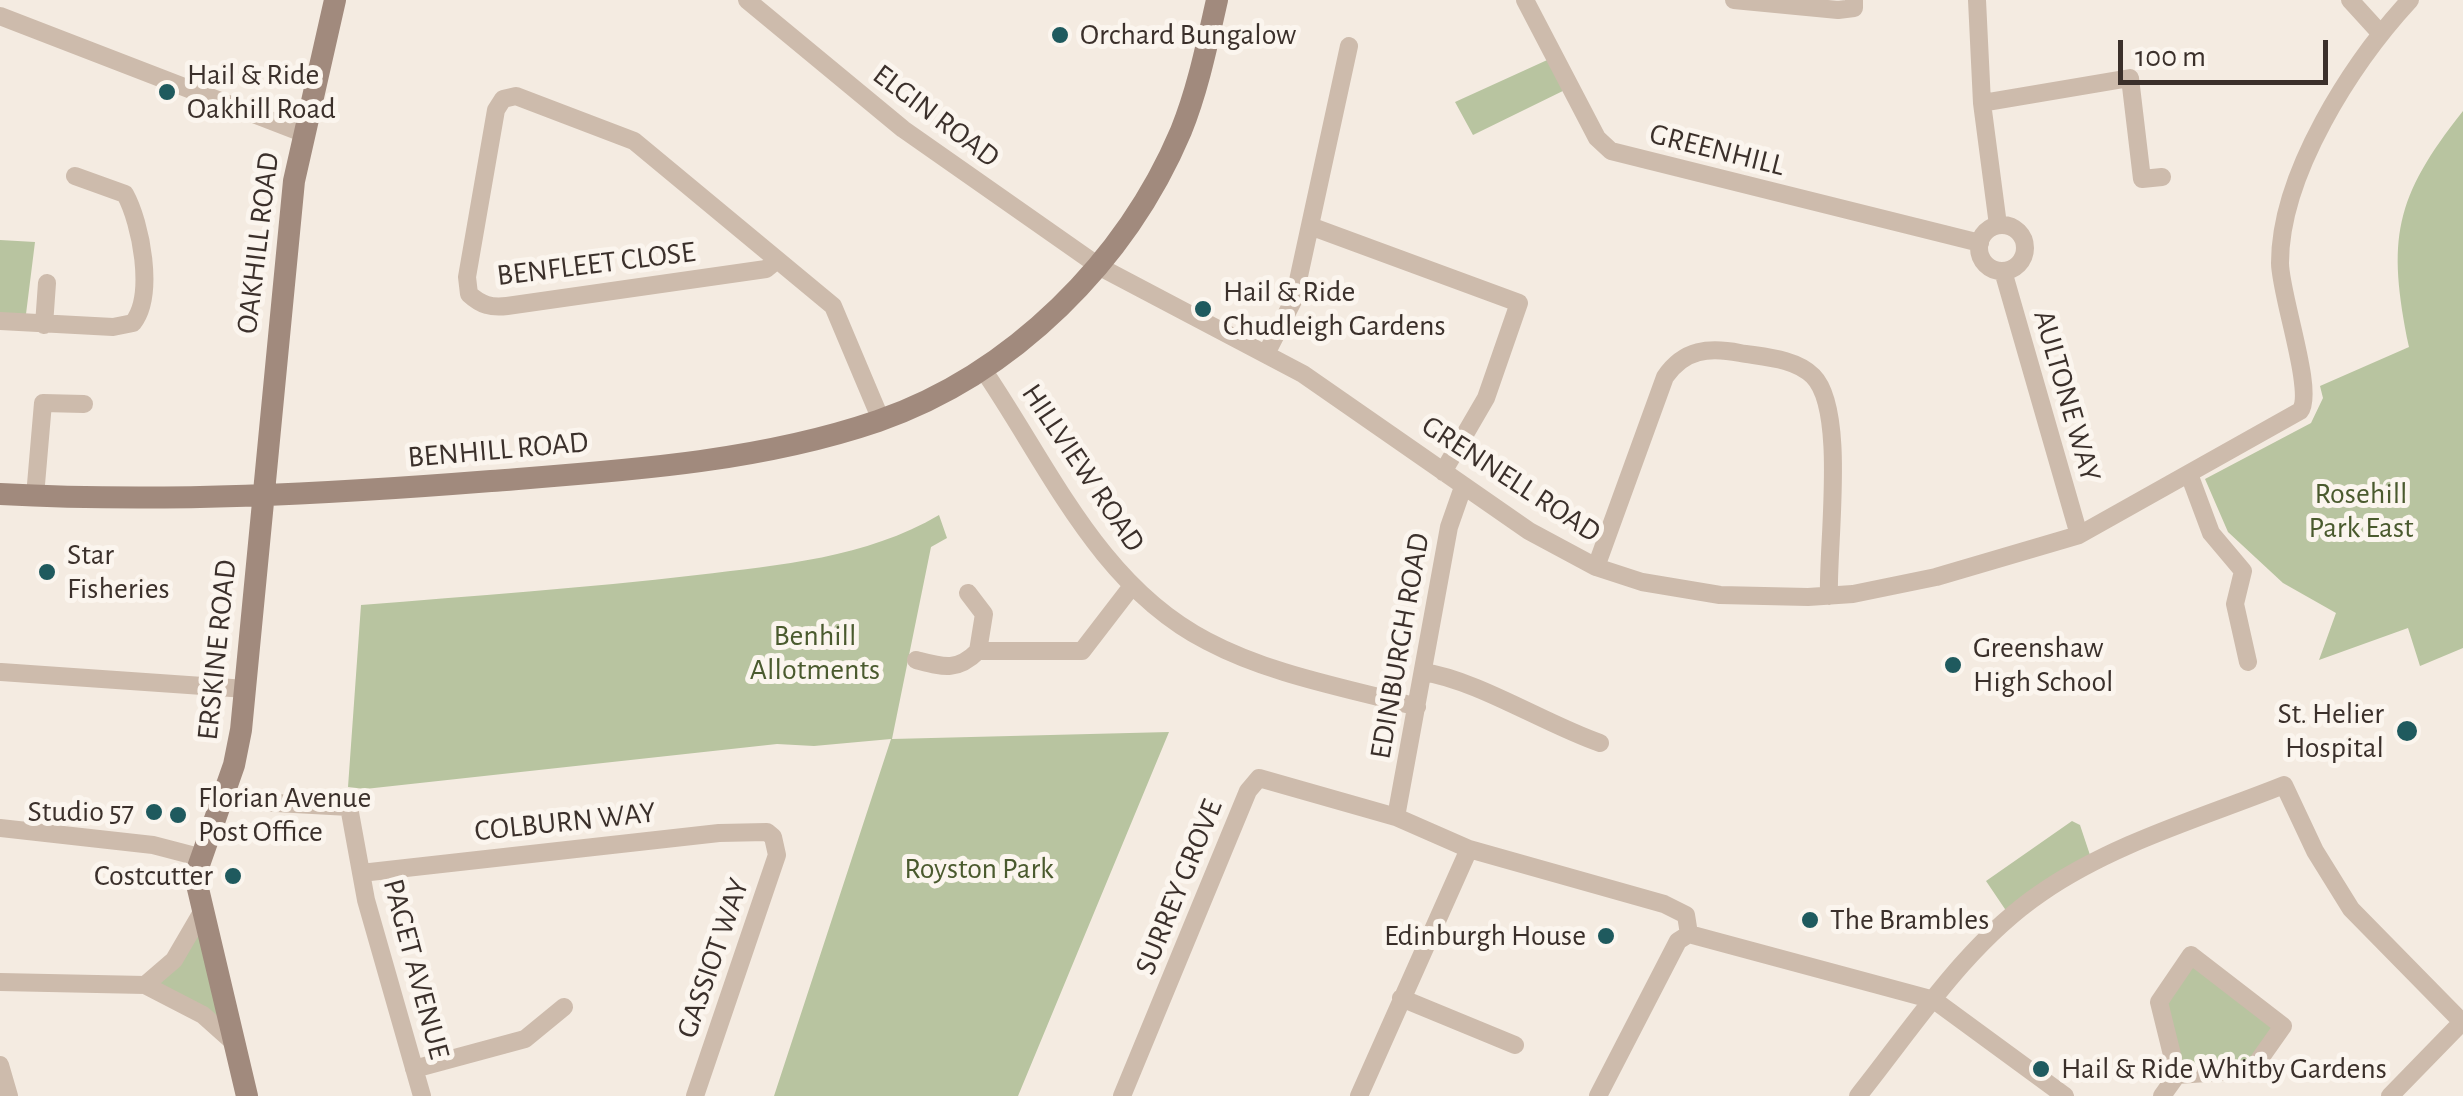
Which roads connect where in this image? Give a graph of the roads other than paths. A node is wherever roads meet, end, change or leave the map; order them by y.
1 (335, 0) edge
2 (747, 0) edge
3 (1217, 0) edge
4 (1525, 0) edge
5 (1734, 0) edge
6 (1854, 0) edge
7 (1977, 0) edge
8 (2350, 0) edge
9 (2410, 0) edge
10 (0, 16) edge
11 (2380, 34) junction
12 (1350, 46) dead end
13 (1982, 103) junction
14 (303, 132) junction
15 (75, 176) dead end
16 (2162, 178) dead end
17 (153, 206) dead end
18 (134, 214) junction
19 (1998, 225) junction
20 (1310, 226) junction
21 (1980, 243) junction
22 (777, 260) junction
23 (1100, 267) junction
24 (2003, 271) junction
25 (47, 283) dead end
26 (0, 321) edge
27 (34, 323) junction
28 (1267, 352) junction
29 (982, 368) junction
30 (84, 404) dead end
31 (880, 420) junction
32 (1444, 472) junction
33 (2189, 474) junction
34 (1463, 486) junction
35 (0, 494) edge
36 (35, 496) junction
37 (260, 498) junction
38 (2079, 536) junction
39 (1596, 567) junction
40 (1132, 586) junction
41 (968, 593) dead end
42 (1828, 596) junction
43 (978, 651) junction
44 (916, 660) dead end
45 (2248, 662) dead end
46 (1, 672) edge
47 (1424, 672) junction
48 (246, 689) junction
49 (1417, 707) junction
50 (1600, 743) dead end
51 (221, 800) junction
52 (1396, 817) junction
53 (0, 828) edge
54 (773, 837) joint
55 (1469, 849) junction
56 (199, 857) junction
57 (361, 872) junction
58 (202, 912) junction
59 (1689, 934) junction
60 (0, 982) edge
61 (144, 985) junction
62 (1401, 998) junction
63 (1934, 1000) junction
64 (564, 1006) dead end
65 (2463, 1023) edge
66 (231, 1040) junction
67 (1515, 1046) dead end
68 (0, 1065) edge
69 (414, 1069) junction
70 (2176, 1076) junction
71 (10, 1096) edge
72 (247, 1096) edge
73 (422, 1096) edge
74 (695, 1096) edge
75 (1122, 1096) edge
76 (1359, 1096) edge
77 (1598, 1096) edge
78 (1858, 1096) edge
79 (2065, 1096) edge
80 (2162, 1096) edge
81 (2390, 1096) edge

1 - 14 street, OAKHILL ROAD
2 - 23 street, ELGIN ROAD
3 - 23 street, BENHILL ROAD
4 - 21 street, GREENHILL
5 - 6 street
7 - 13 street
8 - 11 street
9 - 11 street
10 - 14 street
11 - 33 street, GRENNELL ROAD
12 - 20 street
13 - 16 street
13 - 19 street
14 - 37 street, OAKHILL ROAD
15 - 18 street
17 - 18 street
18 - 27 street
19 - 21 street
19 - 24 street
20 - 28 street
20 - 32 street
21 - 24 street, AULTONE WAY
22 - 22 street, BENFLEET CLOSE
22 - 31 street, BENFLEET CLOSE
23 - 28 street, GRENNELL ROAD
23 - 29 street, BENHILL ROAD
24 - 38 street, AULTONE WAY
25 - 27 street
26 - 27 street
28 - 32 street, GRENNELL ROAD
29 - 31 street, BENHILL ROAD
29 - 40 street, HILLVIEW ROAD
30 - 36 street
31 - 37 street, BENHILL ROAD
32 - 34 street, GRENNELL ROAD
33 - 38 street, GRENNELL ROAD
33 - 45 street
34 - 39 street, GRENNELL ROAD
34 - 47 street, EDINBURGH ROAD
35 - 36 street, BENHILL ROAD
36 - 37 street, BENHILL ROAD
37 - 48 street, ERSKINE ROAD
38 - 42 street, GRENNELL ROAD
39 - 42 street, GRENNELL ROAD
39 - 42 street
40 - 43 street
40 - 49 street, HILLVIEW ROAD
41 - 43 street
43 - 44 street
46 - 48 street
47 - 49 street, EDINBURGH ROAD
47 - 50 street
48 - 51 street, ERSKINE ROAD
49 - 52 street, EDINBURGH ROAD
51 - 56 street, ERSKINE ROAD
51 - 57 street, PAGET AVENUE
52 - 55 street
52 - 75 street, SURREY GROVE
53 - 56 street
54 - 57 street, COLBURN WAY
54 - 74 street, GASSIOT WAY
55 - 59 street
55 - 62 street
56 - 58 street, ERSKINE ROAD
57 - 69 street, PAGET AVENUE
58 - 61 street
58 - 66 street, ERSKINE ROAD
59 - 63 street
59 - 77 street
60 - 61 street
61 - 66 street
62 - 67 street
62 - 76 street
63 - 65 street
63 - 78 street
63 - 79 street
64 - 69 street
65 - 81 street
66 - 72 street, ERSKINE ROAD
68 - 71 street
69 - 73 street, PAGET AVENUE
70 - 70 street
70 - 80 street

